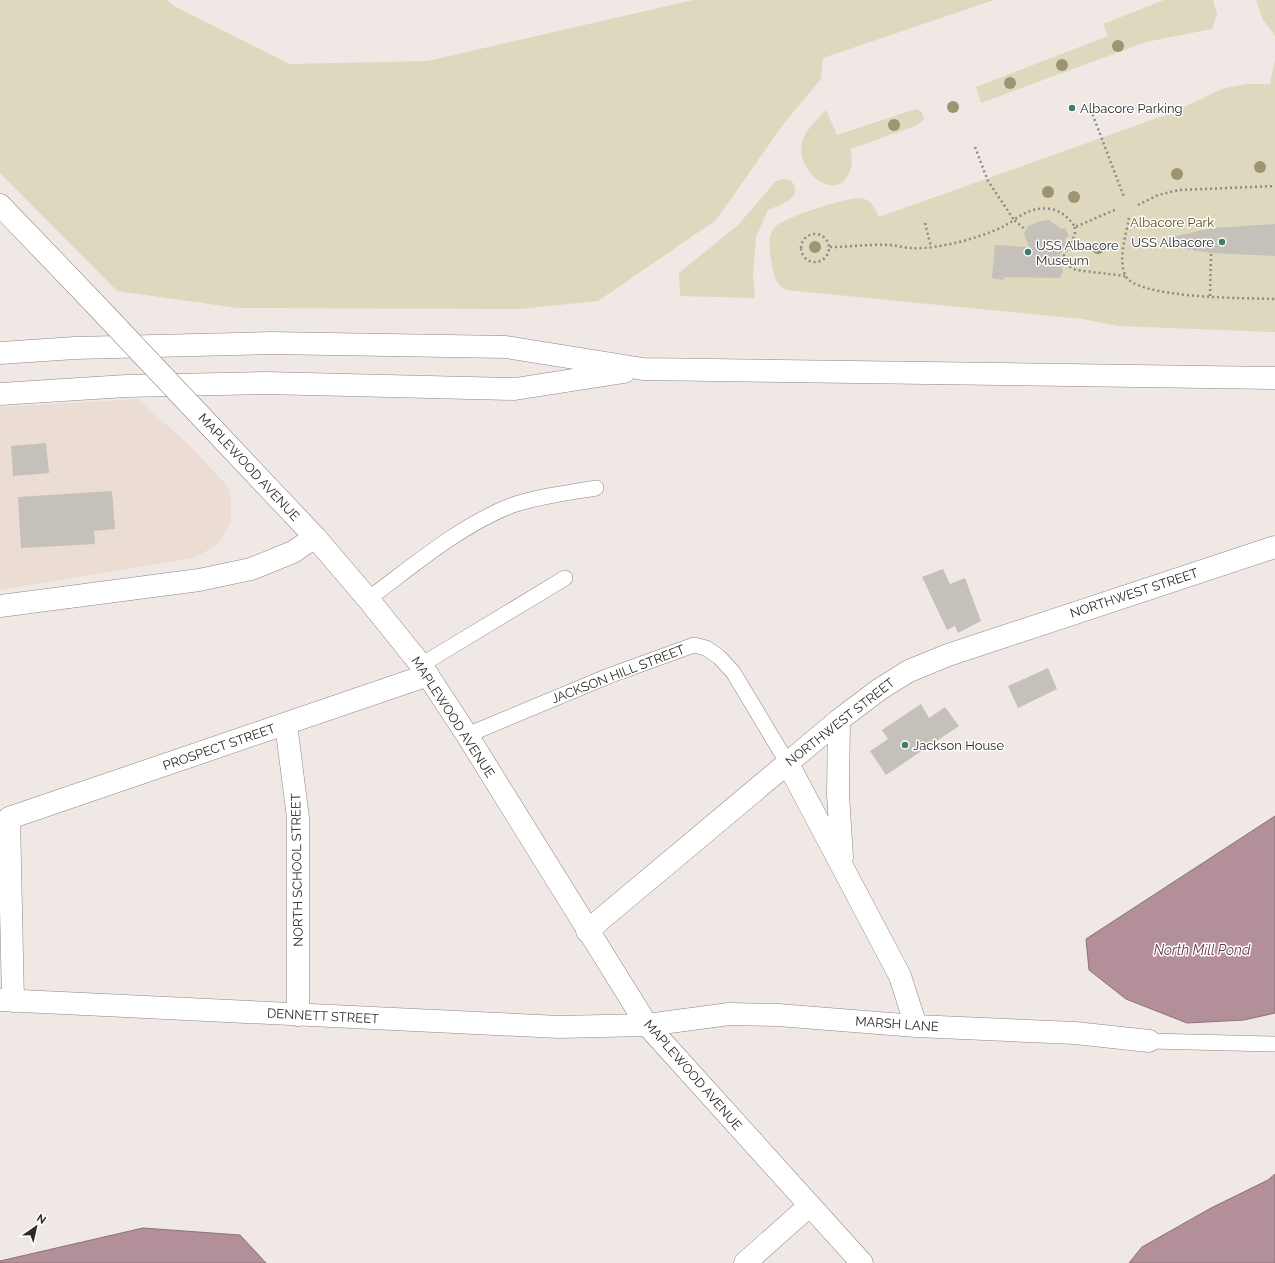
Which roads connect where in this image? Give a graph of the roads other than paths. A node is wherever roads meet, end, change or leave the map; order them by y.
1 (0, 205) edge
2 (0, 353) edge
3 (643, 369) junction
4 (1275, 378) edge
5 (0, 394) edge
6 (596, 488) dead end
7 (315, 537) junction
8 (1275, 547) edge
9 (565, 578) dead end
10 (368, 599) junction
11 (0, 606) edge
12 (424, 670) junction
13 (839, 720) junction
14 (286, 724) junction
15 (467, 735) junction
16 (787, 762) junction
17 (843, 867) junction
18 (587, 931) junction
19 (7, 1000) edge
20 (298, 1015) junction
21 (646, 1025) junction
22 (916, 1026) junction
23 (1149, 1041) joint
24 (1275, 1044) edge
25 (809, 1206) junction
26 (745, 1263) edge
27 (862, 1263) edge

1 - 7 street, MAPLEWOOD AVENUE, bridge
2 - 3 street
3 - 4 street
3 - 5 street
6 - 10 lane
7 - 10 street, MAPLEWOOD AVENUE
7 - 11 street
8 - 13 street, NORTHWEST STREET
9 - 12 lane
10 - 12 street, MAPLEWOOD AVENUE
12 - 14 street, PROSPECT STREET
12 - 15 street, MAPLEWOOD AVENUE
13 - 16 street, NORTHWEST STREET
13 - 17 street, JACKSON HILL STREET
14 - 19 street, PROSPECT STREET
14 - 20 street, NORTH SCHOOL STREET
15 - 16 lane, JACKSON HILL STREET
15 - 18 street, MAPLEWOOD AVENUE
16 - 17 street, JACKSON HILL STREET
16 - 18 street, NORTHWEST STREET
17 - 22 street, JACKSON HILL STREET
18 - 21 street, MAPLEWOOD AVENUE
19 - 20 street, DENNETT STREET
20 - 21 street, DENNETT STREET
21 - 22 street, MARSH LANE
21 - 25 street, MAPLEWOOD AVENUE
22 - 23 street, MARSH LANE
23 - 24 lane
25 - 26 street
25 - 27 street, MAPLEWOOD AVENUE

